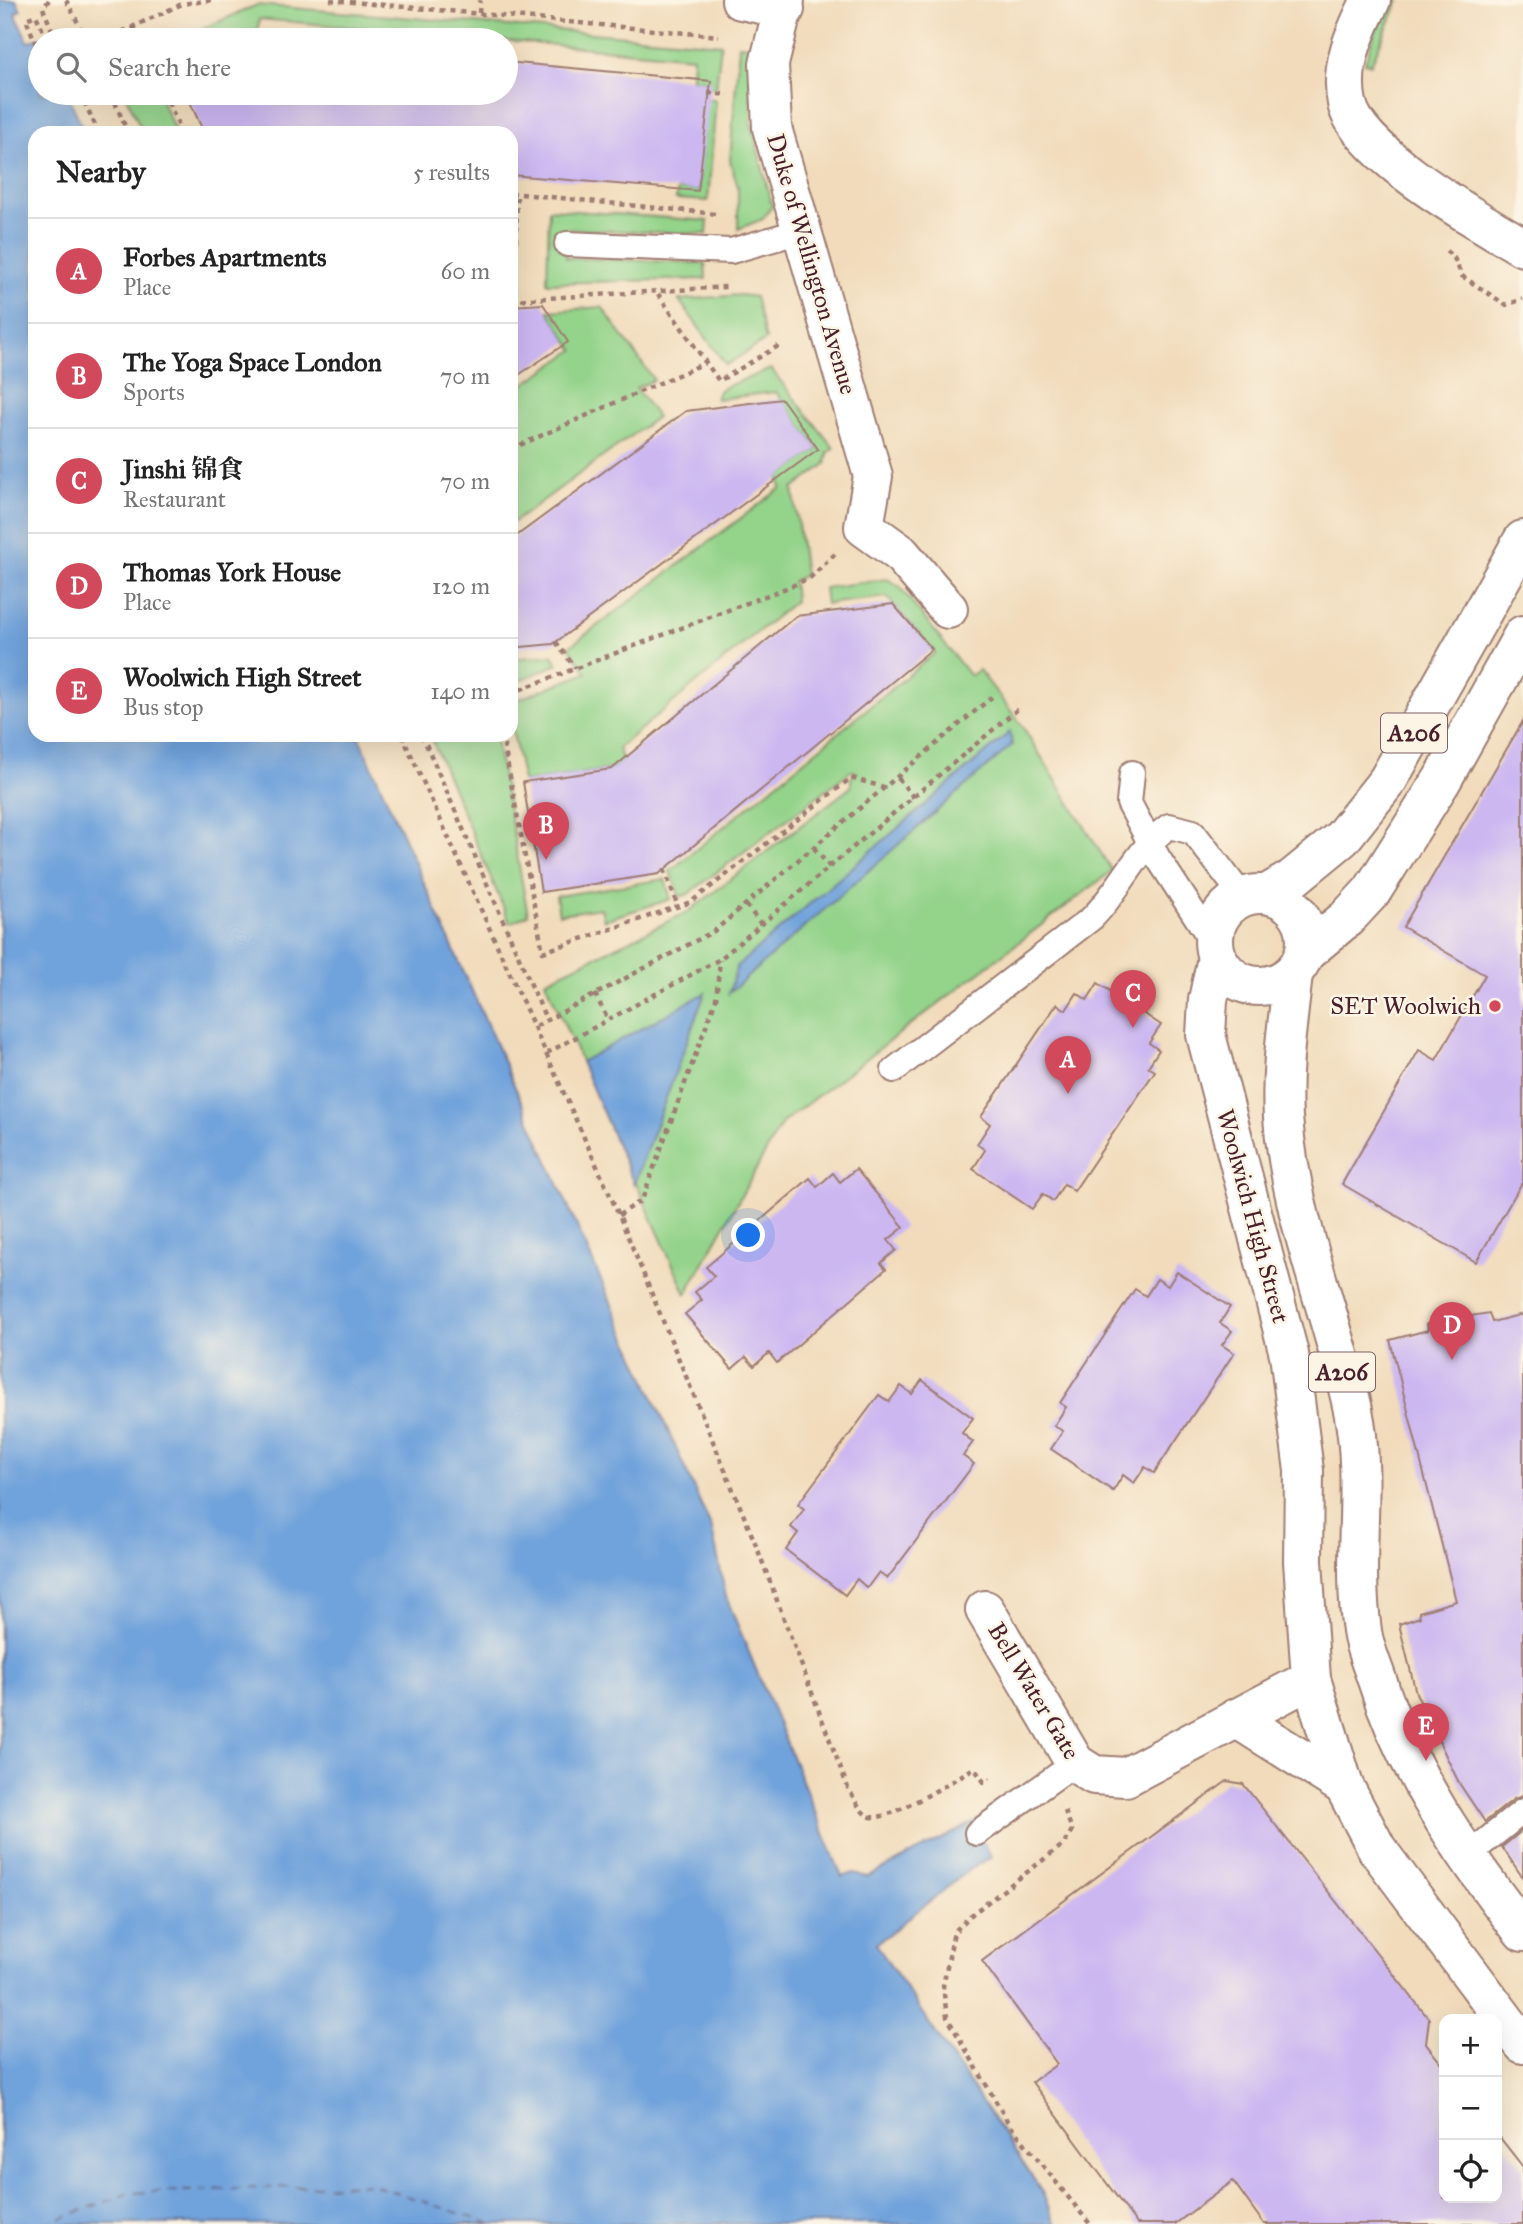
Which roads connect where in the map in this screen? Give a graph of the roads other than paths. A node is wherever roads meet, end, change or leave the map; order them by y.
1 (740, 0) edge
2 (1371, 0) edge
3 (785, 4) edge
4 (801, 231) junction
5 (567, 244) dead end
6 (1523, 247) edge
7 (1523, 540) edge
8 (948, 609) dead end
9 (1523, 635) edge
10 (1132, 773) dead end
11 (1148, 841) junction
12 (1255, 895) junction
13 (1216, 951) junction
14 (1299, 964) junction
15 (894, 1070) dead end
16 (985, 1610) dead end
17 (1311, 1679) junction
18 (1236, 1718) junction
19 (1075, 1763) junction
20 (1344, 1786) junction
21 (1523, 1811) edge
22 (977, 1833) dead end
23 (1467, 1856) junction
24 (1523, 1932) edge
25 (1523, 2044) edge

1 - 3 main road
2 - 6 main road
3 - 4 main road, Duke of Wellington Avenue
4 - 5 lane
4 - 8 main road, Duke of Wellington Avenue
7 - 12 main road, A206
9 - 14 main road, A206
10 - 11 lane
11 - 12 lane
11 - 13 lane
11 - 15 lane
12 - 13 main road
12 - 14 main road
13 - 14 main road
13 - 17 main road, Woolwich High Street / A206
14 - 23 main road, Woolwich High Street / A206
16 - 19 main road, Bell Water Gate
17 - 18 main road, Bell Water Gate
17 - 20 main road, Woolwich High Street / A206
18 - 19 main road, Bell Water Gate
18 - 20 main road
19 - 22 lane
20 - 25 main road, Woolwich High Street / A206
21 - 23 lane
23 - 24 main road, Woolwich High Street / A206

